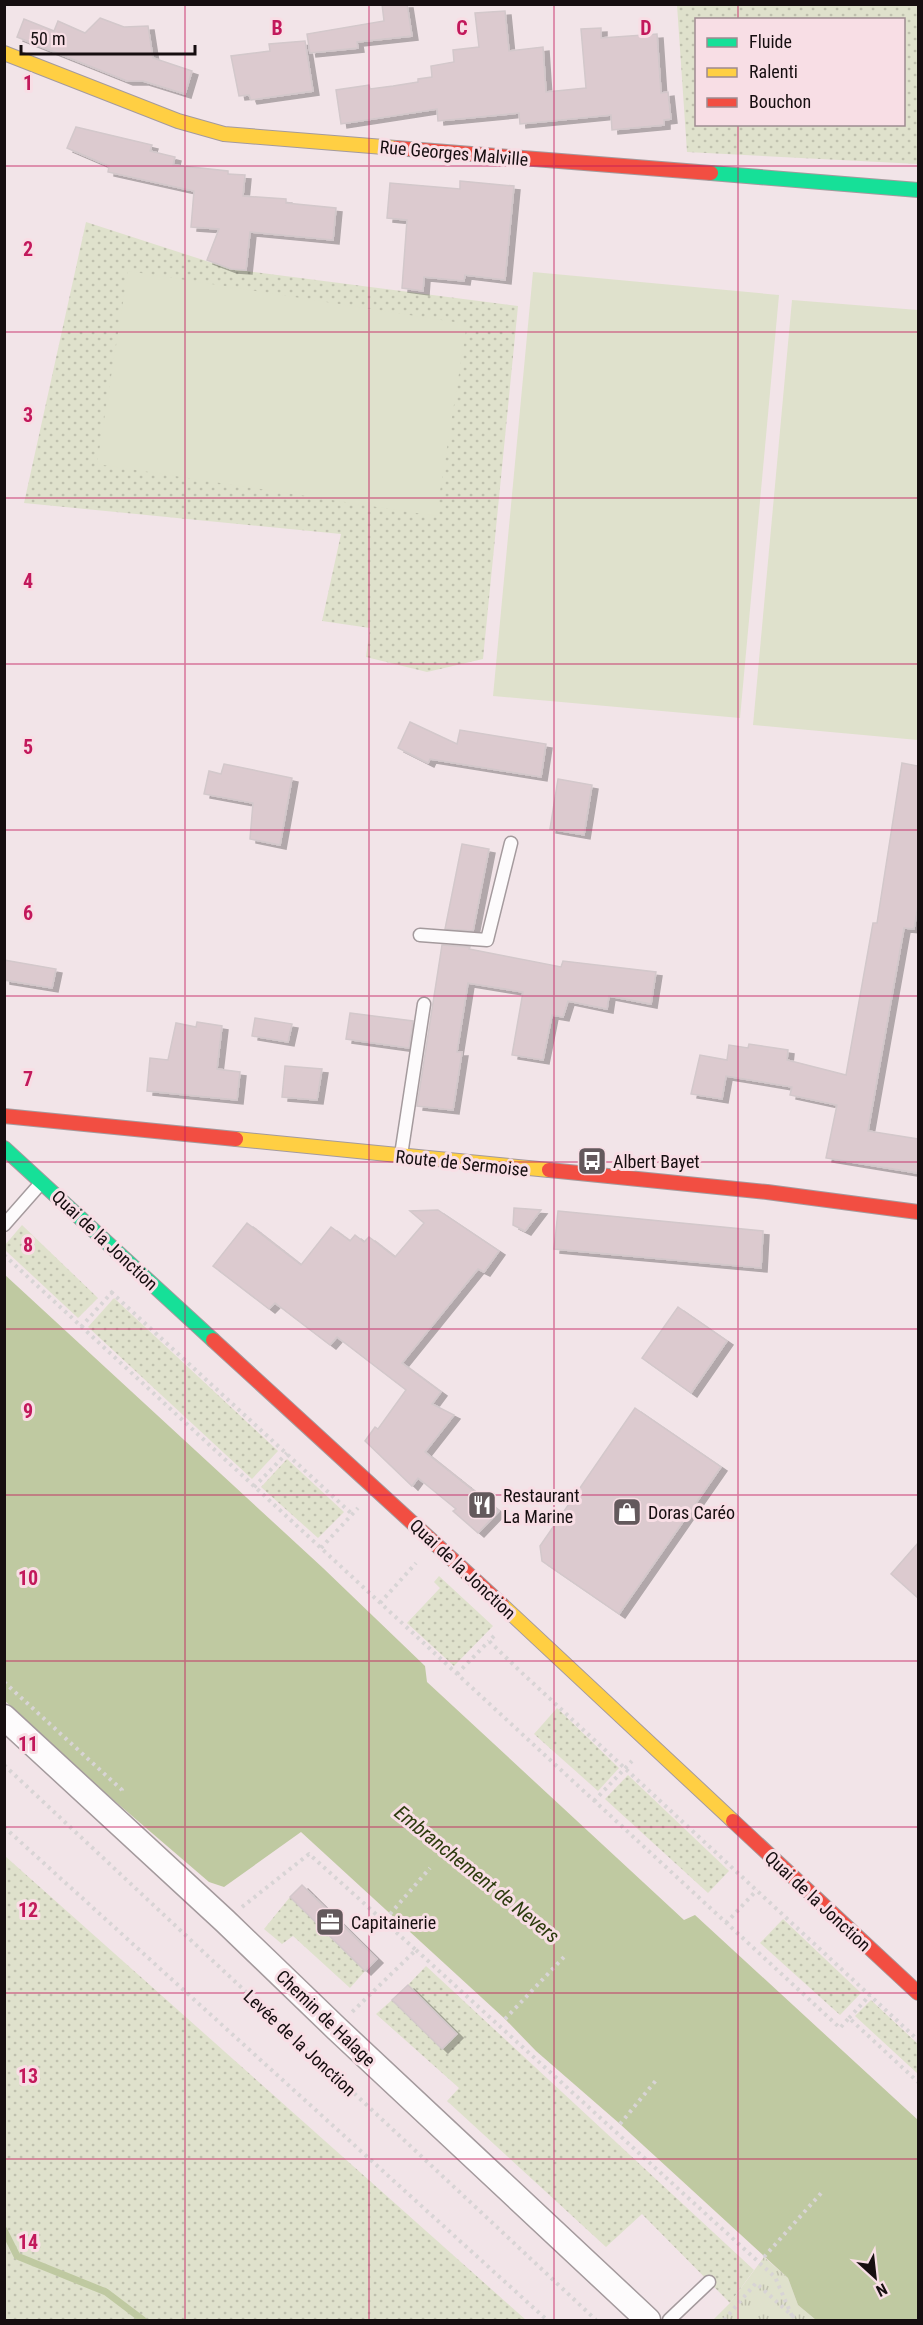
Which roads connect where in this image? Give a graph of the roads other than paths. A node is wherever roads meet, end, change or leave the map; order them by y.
1 (4, 53) edge
2 (918, 190) edge
3 (511, 843) dead end
4 (420, 935) dead end
5 (424, 1004) dead end
6 (4, 1116) edge
7 (4, 1148) edge
8 (401, 1156) junction
9 (42, 1182) junction
10 (918, 1212) edge
11 (4, 1225) edge
12 (4, 1717) edge
13 (918, 1994) edge
14 (709, 2282) dead end
15 (648, 2320) edge
16 (669, 2320) edge

1 - 2 street, Rue Georges Malville
3 - 4 lane
5 - 8 lane
6 - 8 street, Route de Sermoise
7 - 9 street, Quai de la Jonction
8 - 10 street, Route de Sermoise
9 - 11 lane
9 - 13 street, Quai de la Jonction
12 - 15 street, Chemin de Halage
14 - 16 lane

